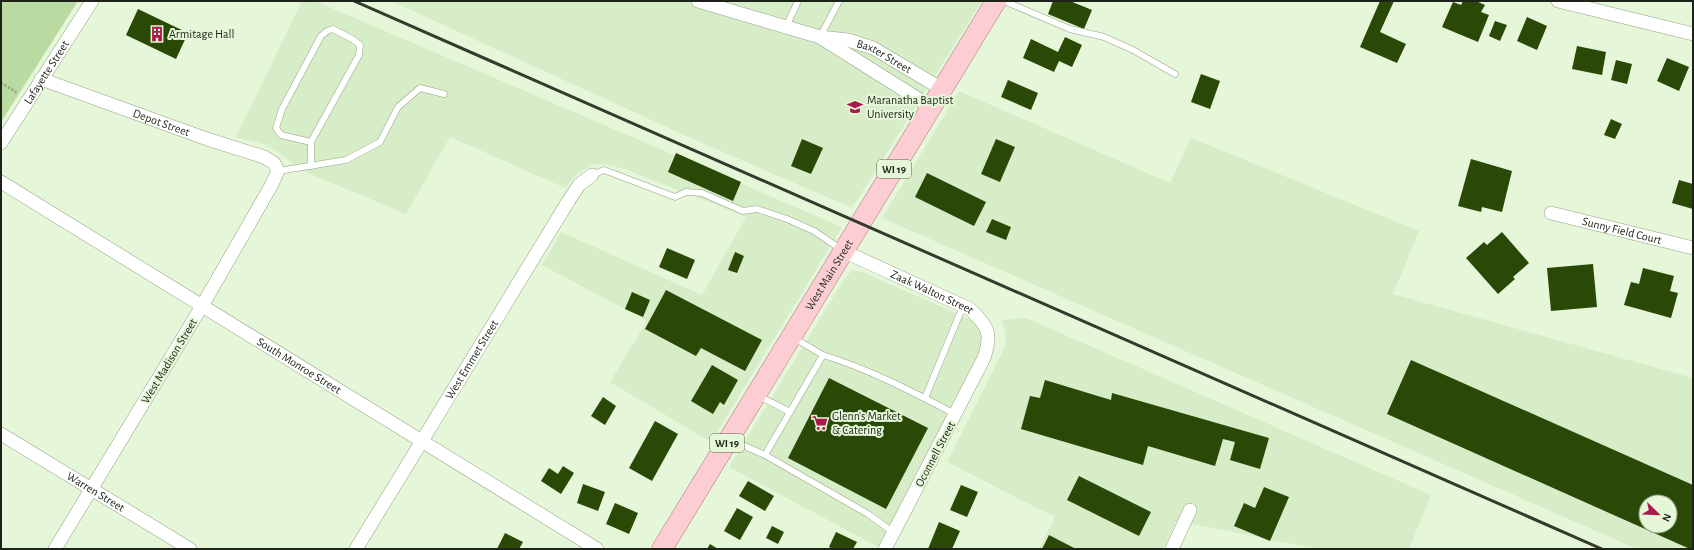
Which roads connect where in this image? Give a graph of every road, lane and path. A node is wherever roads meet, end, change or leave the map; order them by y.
1 (92, 1) edge
2 (698, 1) edge
3 (798, 1) edge
4 (840, 1) edge
5 (996, 1) edge
6 (1004, 1) edge
7 (1558, 1) edge
8 (786, 27) junction
9 (1693, 34) edge
10 (820, 37) junction
11 (1175, 74) dead end
12 (41, 79) junction
13 (1, 83) edge
14 (942, 89) junction
15 (444, 94) dead end
16 (28, 99) junction
17 (931, 107) junction
18 (311, 142) junction
19 (1, 143) edge
20 (311, 166) junction
21 (278, 171) junction
22 (592, 175) joint
23 (1, 182) edge
24 (1551, 213) dead end
25 (1693, 248) edge
26 (843, 251) junction
27 (202, 306) junction
28 (963, 306) junction
29 (791, 336) junction
30 (823, 355) junction
31 (984, 358) joint
32 (756, 395) junction
33 (925, 398) junction
34 (790, 412) junction
35 (955, 414) junction
36 (1, 434) edge
37 (729, 438) junction
38 (422, 441) junction
39 (765, 455) junction
40 (92, 489) junction
41 (1190, 510) dead end
42 (893, 532) junction
43 (55, 549) edge
44 (190, 549) edge
45 (356, 549) edge
46 (597, 549) edge
47 (662, 549) edge
48 (885, 549) edge
49 (1172, 549) edge

1 - 12 street, Lafayette Street
2 - 8 street, Baxter Street
3 - 8 lane
4 - 10 lane
5 - 14 main road, West Main Street / WI 19
6 - 11 lane
7 - 9 street
8 - 10 street, Baxter Street
10 - 14 street, Baxter Street
10 - 17 street, Baxter Street
12 - 16 street, Lafayette Street
12 - 21 street, Depot Street
13 - 16 path
14 - 17 main road, West Main Street / WI 19
15 - 20 lane
16 - 19 street, Lafayette Street
17 - 26 main road, West Main Street / WI 19
18 - 18 lane
18 - 20 lane
20 - 21 lane
21 - 27 street, West Madison Street
22 - 26 lane
22 - 38 street, West Emmet Street
23 - 27 street, South Monroe Street
24 - 25 street, Sunny Field Court
26 - 28 street, Zaak Walton Street
26 - 29 main road, West Main Street / WI 19
27 - 38 street, South Monroe Street
27 - 40 street, West Madison Street
28 - 31 street, Zaak Walton Street
28 - 33 lane
29 - 30 lane
29 - 32 main road, West Main Street / WI 19
30 - 33 lane
30 - 34 lane
31 - 35 street, Oconnell Street
32 - 34 lane
32 - 37 main road, West Main Street / WI 19
33 - 35 lane
34 - 39 lane
35 - 42 street, Oconnell Street
36 - 40 street, Warren Street
37 - 39 lane
37 - 47 main road, West Main Street / WI 19
38 - 45 street, West Emmet Street
38 - 46 street, South Monroe Street
39 - 42 lane
40 - 43 street, West Madison Street
40 - 44 street, Warren Street
41 - 49 street
42 - 48 street, Oconnell Street

